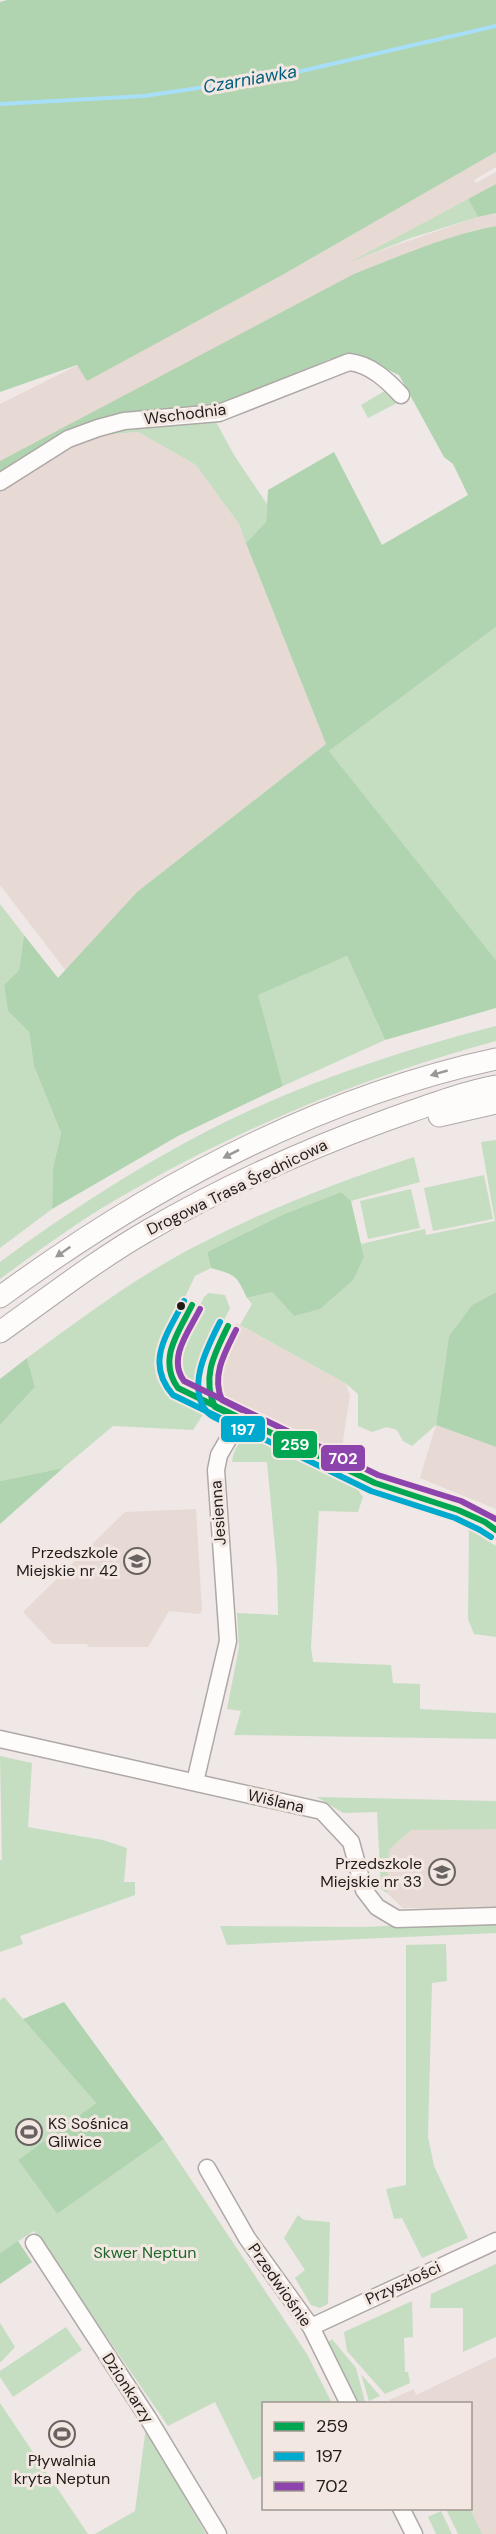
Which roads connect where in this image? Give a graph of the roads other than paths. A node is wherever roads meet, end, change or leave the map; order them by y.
1 (401, 394) dead end
2 (0, 482) edge
3 (496, 1059) edge
4 (496, 1086) edge
5 (496, 1103) edge
6 (341, 1136) junction
7 (0, 1297) edge
8 (0, 1332) edge
9 (496, 1530) edge
10 (0, 1739) edge
11 (195, 1782) junction
12 (496, 1916) edge
13 (207, 2168) dead end
14 (496, 2241) edge
15 (34, 2243) dead end
16 (311, 2327) junction
17 (348, 2402) edge
18 (402, 2510) edge
19 (218, 2534) edge
20 (414, 2534) edge

1 - 2 street, Wschodnia
3 -> 7 main road, Drogowa Trasa Średnicowa
4 - 6 main road, Drogowa Trasa Średnicowa
5 - 6 main road
6 - 8 main road, Drogowa Trasa Średnicowa
9 - 11 street, Jesienna
10 - 11 street, Wiślana
11 - 12 street, Wiślana
13 - 16 street, Przedwiośnie
14 - 16 street, Przyszłości
15 - 19 street, Dzionkarzy
16 - 17 street, Przedwiośnie
18 - 20 street

